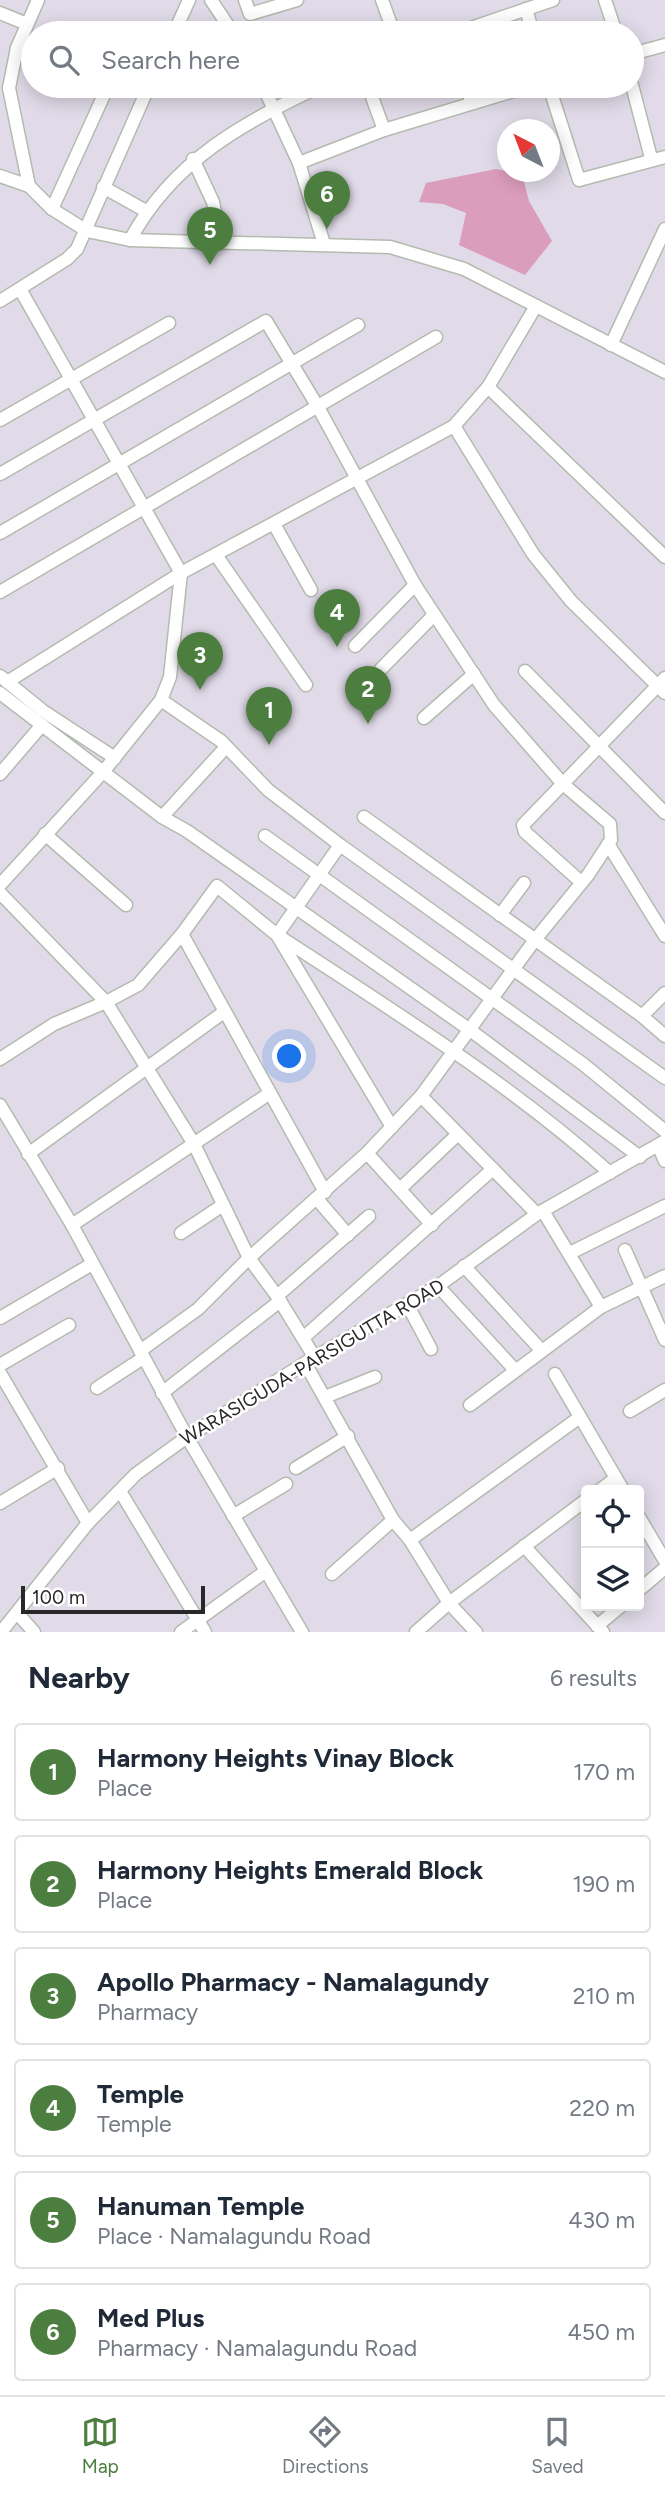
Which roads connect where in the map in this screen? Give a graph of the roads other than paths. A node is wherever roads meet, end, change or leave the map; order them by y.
1 (38, 0) edge
2 (189, 0) edge
3 (211, 0) edge
4 (245, 0) edge
5 (296, 0) edge
6 (382, 0) edge
7 (553, 0) edge
8 (605, 0) edge
9 (526, 9) junction
10 (0, 13) edge
11 (250, 14) junction
12 (28, 21) edge
13 (179, 21) edge
14 (225, 21) edge
15 (242, 21) edge
16 (390, 21) edge
17 (491, 21) edge
18 (530, 21) edge
19 (612, 21) edge
20 (21, 22) edge
21 (21, 40) edge
22 (665, 45) edge
23 (18, 48) junction
24 (21, 49) edge
25 (644, 51) edge
26 (4, 91) edge
27 (103, 98) edge
28 (144, 98) edge
29 (270, 98) edge
30 (295, 98) edge
31 (372, 98) edge
32 (470, 98) edge
33 (489, 98) edge
34 (553, 98) edge
35 (635, 98) edge
36 (472, 103) junction
37 (275, 107) junction
38 (384, 130) junction
39 (665, 157) edge
40 (651, 158) junction
41 (193, 159) junction
42 (299, 163) junction
43 (0, 176) edge
44 (29, 186) junction
45 (103, 187) junction
46 (52, 209) junction
47 (146, 211) junction
48 (665, 229) edge
49 (87, 231) junction
50 (130, 240) junction
51 (221, 242) junction
52 (324, 244) junction
53 (20, 289) junction
54 (0, 301) edge
55 (536, 306) junction
56 (169, 323) dead end
57 (358, 325) dead end
58 (436, 337) dead end
59 (611, 345) junction
60 (292, 364) junction
61 (665, 372) edge
62 (71, 379) junction
63 (488, 387) junction
64 (318, 407) junction
65 (93, 418) junction
66 (0, 420) edge
67 (454, 426) junction
68 (118, 462) junction
69 (0, 474) edge
70 (358, 478) junction
71 (145, 509) junction
72 (274, 524) junction
73 (0, 533) edge
74 (216, 555) junction
75 (665, 557) edge
76 (181, 573) junction
77 (415, 585) junction
78 (311, 590) dead end
79 (0, 592) edge
80 (435, 615) junction
81 (355, 646) dead end
82 (381, 669) dead end
83 (525, 671) dead end
84 (474, 674) junction
85 (2, 684) edge
86 (306, 685) dead end
87 (663, 686) edge
88 (161, 700) junction
89 (424, 718) dead end
90 (42, 725) junction
91 (600, 746) junction
92 (226, 747) junction
93 (115, 758) junction
94 (103, 772) junction
95 (0, 774) edge
96 (563, 784) junction
97 (665, 813) edge
98 (162, 817) junction
99 (363, 817) dead end
100 (45, 834) junction
101 (265, 836) dead end
102 (608, 844) junction
103 (340, 845) junction
104 (319, 876) junction
105 (581, 882) junction
106 (524, 883) dead end
107 (0, 885) edge
108 (0, 893) edge
109 (126, 905) dead end
110 (297, 908) junction
111 (500, 915) junction
112 (182, 934) junction
113 (277, 935) junction
114 (665, 936) edge
115 (534, 941) junction
116 (514, 970) junction
117 (665, 993) edge
118 (492, 1000) junction
119 (106, 1002) junction
120 (224, 1012) junction
121 (642, 1016) junction
122 (470, 1030) junction
123 (665, 1036) edge
124 (455, 1051) junction
125 (0, 1059) edge
126 (146, 1068) junction
127 (665, 1078) edge
128 (270, 1093) junction
129 (421, 1096) junction
130 (0, 1105) edge
131 (392, 1127) junction
132 (665, 1131) edge
133 (458, 1134) junction
134 (662, 1143) edge
135 (194, 1144) junction
136 (368, 1153) junction
137 (28, 1154) junction
138 (640, 1157) junction
139 (665, 1161) edge
140 (493, 1169) junction
141 (610, 1173) junction
142 (400, 1189) junction
143 (321, 1195) junction
144 (223, 1205) junction
145 (665, 1206) edge
146 (540, 1213) junction
147 (369, 1216) dead end
148 (72, 1225) junction
149 (432, 1225) junction
150 (181, 1233) dead end
151 (348, 1235) junction
152 (625, 1250) dead end
153 (570, 1253) junction
154 (248, 1258) junction
155 (92, 1265) junction
156 (464, 1266) junction
157 (665, 1276) edge
158 (438, 1286) junction
159 (641, 1288) junction
160 (278, 1299) junction
161 (408, 1304) junction
162 (601, 1307) junction
163 (0, 1318) edge
164 (69, 1325) dead end
165 (303, 1338) junction
166 (665, 1339) edge
167 (431, 1349) dead end
168 (541, 1350) junction
169 (142, 1355) junction
170 (310, 1360) junction
171 (0, 1365) edge
172 (515, 1370) junction
173 (0, 1373) edge
174 (555, 1374) dead end
175 (375, 1377) dead end
176 (97, 1388) dead end
177 (665, 1391) edge
178 (162, 1392) junction
179 (326, 1403) junction
180 (470, 1405) dead end
181 (630, 1411) dead end
182 (580, 1417) junction
183 (348, 1436) junction
184 (187, 1437) junction
185 (58, 1468) junction
186 (296, 1468) dead end
187 (616, 1478) junction
188 (286, 1485) dead end
189 (607, 1485) edge
190 (620, 1485) edge
191 (120, 1491) junction
192 (0, 1503) edge
193 (581, 1504) edge
194 (233, 1516) junction
195 (393, 1520) junction
196 (88, 1523) junction
197 (644, 1525) edge
198 (410, 1539) junction
199 (524, 1546) junction
200 (665, 1561) edge
201 (665, 1568) edge
202 (266, 1571) junction
203 (332, 1574) dead end
204 (644, 1586) edge
205 (449, 1603) junction
206 (616, 1611) edge
207 (18, 1614) junction
208 (197, 1620) junction
209 (3, 1625) edge
210 (600, 1629) edge
211 (34, 1632) edge
212 (181, 1632) edge
213 (205, 1632) edge
214 (302, 1632) edge
215 (416, 1632) edge
216 (476, 1632) edge

1 - 12 street
2 - 13 street
3 - 14 street
4 - 11 street
5 - 11 street
6 - 16 street
7 - 9 street
8 - 19 street
9 - 17 street
9 - 18 street
10 - 20 street
11 - 15 street
21 - 23 street
22 - 25 street
23 - 24 street
23 - 26 street
26 - 44 street
27 - 46 street
28 - 45 street
29 - 37 street
30 - 37 street
31 - 38 street
32 - 36 street
33 - 36 street
34 - 40 street
35 - 40 street
36 - 38 street
37 - 41 street
37 - 42 street
38 - 42 street
39 - 40 street
41 - 47 street
41 - 51 street
42 - 52 street
43 - 44 street
44 - 46 street
45 - 47 street
45 - 49 street
46 - 49 street
47 - 50 street
48 - 59 street
49 - 50 street
49 - 53 street
50 - 51 street
51 - 52 street
52 - 55 street
53 - 54 street
53 - 62 street
55 - 59 street
55 - 63 street
56 - 62 street
57 - 60 street
58 - 64 street
59 - 61 street
60 - 64 street
60 - 65 street
60 - 68 street
62 - 65 street
62 - 66 street
63 - 67 street
63 - 75 street
64 - 70 street
64 - 71 street
65 - 68 street
65 - 69 street
67 - 70 street
67 - 87 street
68 - 71 street
68 - 73 street
70 - 72 street
70 - 77 street
71 - 76 street
71 - 79 street
72 - 74 street
72 - 78 street
74 - 76 street
74 - 86 street
76 - 85 street
76 - 88 street
77 - 80 street
77 - 81 street
80 - 82 street
80 - 84 street
83 - 91 street
84 - 89 street
84 - 96 street
85 - 90 street
85 - 93 street
87 - 91 street
88 - 92 street
88 - 93 street
90 - 94 street
90 - 95 street
91 - 96 street
91 - 97 street
92 - 98 street
92 - 103 street
93 - 94 street
94 - 98 street
94 - 100 street
96 - 102 street
96 - 105 street
98 - 110 street
99 - 111 street
100 - 107 street
100 - 109 street
101 - 104 street
102 - 105 street
102 - 114 street
103 - 104 street
103 - 116 street
104 - 110 street
104 - 118 street
105 - 115 street
106 - 111 street
108 - 119 street
110 - 113 street
110 - 122 street
111 - 115 street
112 - 113 street
112 - 119 street
112 - 120 street
113 - 124 street
113 - 131 street
115 - 116 street
115 - 121 street
116 - 118 street
116 - 127 street
117 - 121 street
118 - 122 street
118 - 132 street
119 - 125 street
119 - 126 street
120 - 126 street
120 - 128 street
121 - 123 street
122 - 124 street
122 - 138 street
124 - 129 street
124 - 141 street
126 - 135 street
126 - 137 street
128 - 135 street
128 - 143 street
129 - 131 street
129 - 133 street
130 - 137 street
131 - 136 street
133 - 140 street
133 - 142 street
134 - 138 street, WARASIGUDA-PARSIGUTTA ROAD
134 - 139 street
135 - 144 street
135 - 148 street
136 - 142 street
136 - 143 street
137 - 148 street
138 - 141 street, WARASIGUDA-PARSIGUTTA ROAD
140 - 146 street
140 - 149 street
141 - 146 street, WARASIGUDA-PARSIGUTTA ROAD
142 - 149 street
143 - 151 street
143 - 154 street
144 - 150 street
144 - 154 street
145 - 153 street
146 - 153 street
146 - 156 street, WARASIGUDA-PARSIGUTTA ROAD
147 - 151 street
148 - 155 street
149 - 165 street
151 - 160 street
152 - 159 street
153 - 162 street
154 - 160 street
154 - 169 street
155 - 163 street
155 - 169 street
156 - 158 street, WARASIGUDA-PARSIGUTTA ROAD
156 - 168 street
157 - 159 street
158 - 161 street, WARASIGUDA-PARSIGUTTA ROAD
158 - 172 street
159 - 162 street
159 - 166 street
160 - 165 street
160 - 178 street
161 - 167 street
161 - 170 street, WARASIGUDA-PARSIGUTTA ROAD
162 - 168 street
164 - 171 street
165 - 170 street
168 - 172 street
169 - 176 street
169 - 178 street
170 - 179 street
170 - 184 street, WARASIGUDA-PARSIGUTTA ROAD
172 - 180 street
173 - 185 street
174 - 182 street
175 - 179 street
177 - 181 street
178 - 184 street
179 - 183 street
182 - 187 street
182 - 198 street
183 - 186 street
183 - 195 street
184 - 191 street, WARASIGUDA-PARSIGUTTA ROAD
184 - 194 street
185 - 192 street
185 - 196 street
187 - 189 street
187 - 190 street
188 - 194 street
191 - 196 street, WARASIGUDA-PARSIGUTTA ROAD
191 - 208 street
193 - 199 street
194 - 202 street
195 - 198 street
195 - 203 street
196 - 207 street, WARASIGUDA-PARSIGUTTA ROAD
197 - 200 street
198 - 205 street
199 - 205 street
199 - 210 street
201 - 204 street
202 - 208 street
202 - 214 street
205 - 215 street
205 - 216 street
206 - 210 street
207 - 209 street, WARASIGUDA-PARSIGUTTA ROAD
207 - 211 street
208 - 212 street
208 - 213 street

